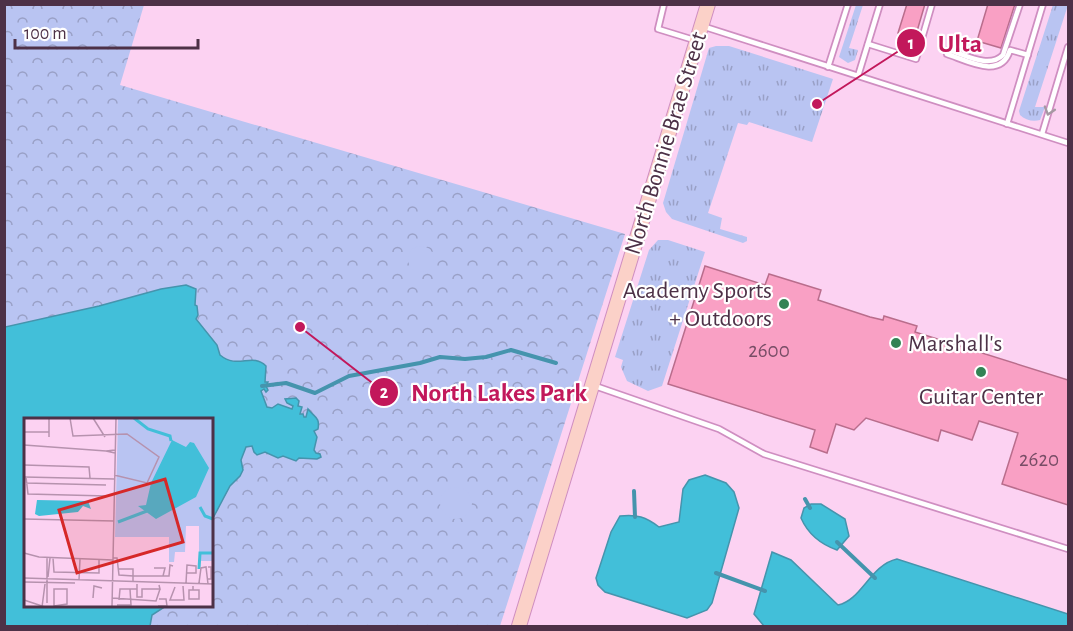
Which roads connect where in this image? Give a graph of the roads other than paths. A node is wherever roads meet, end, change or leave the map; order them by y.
1 (664, 4) edge
2 (708, 4) edge
3 (848, 4) edge
4 (880, 4) edge
5 (932, 4) edge
6 (1020, 4) edge
7 (1043, 4) edge
8 (701, 26) junction
9 (697, 41) junction
10 (868, 44) junction
11 (1068, 47) edge
12 (1028, 55) junction
13 (828, 66) junction
14 (858, 76) junction
15 (1007, 124) junction
16 (1042, 135) junction
17 (1068, 143) edge
18 (592, 385) junction
19 (1068, 549) edge
20 (519, 627) edge

1 - 9 lane
2 - 8 main road, North Bonnie Brae Street
3 - 13 lane
4 - 10 lane
5 - 10 lane
6 - 12 lane
7 - 12 lane
8 - 9 main road, North Bonnie Brae Street
8 - 13 lane
9 - 18 main road, North Bonnie Brae Street
10 - 14 lane
11 -> 16 lane
12 - 15 lane
13 - 14 lane
14 - 15 lane
15 - 16 lane
16 - 17 lane
18 - 19 lane
18 - 20 main road, North Bonnie Brae Street

